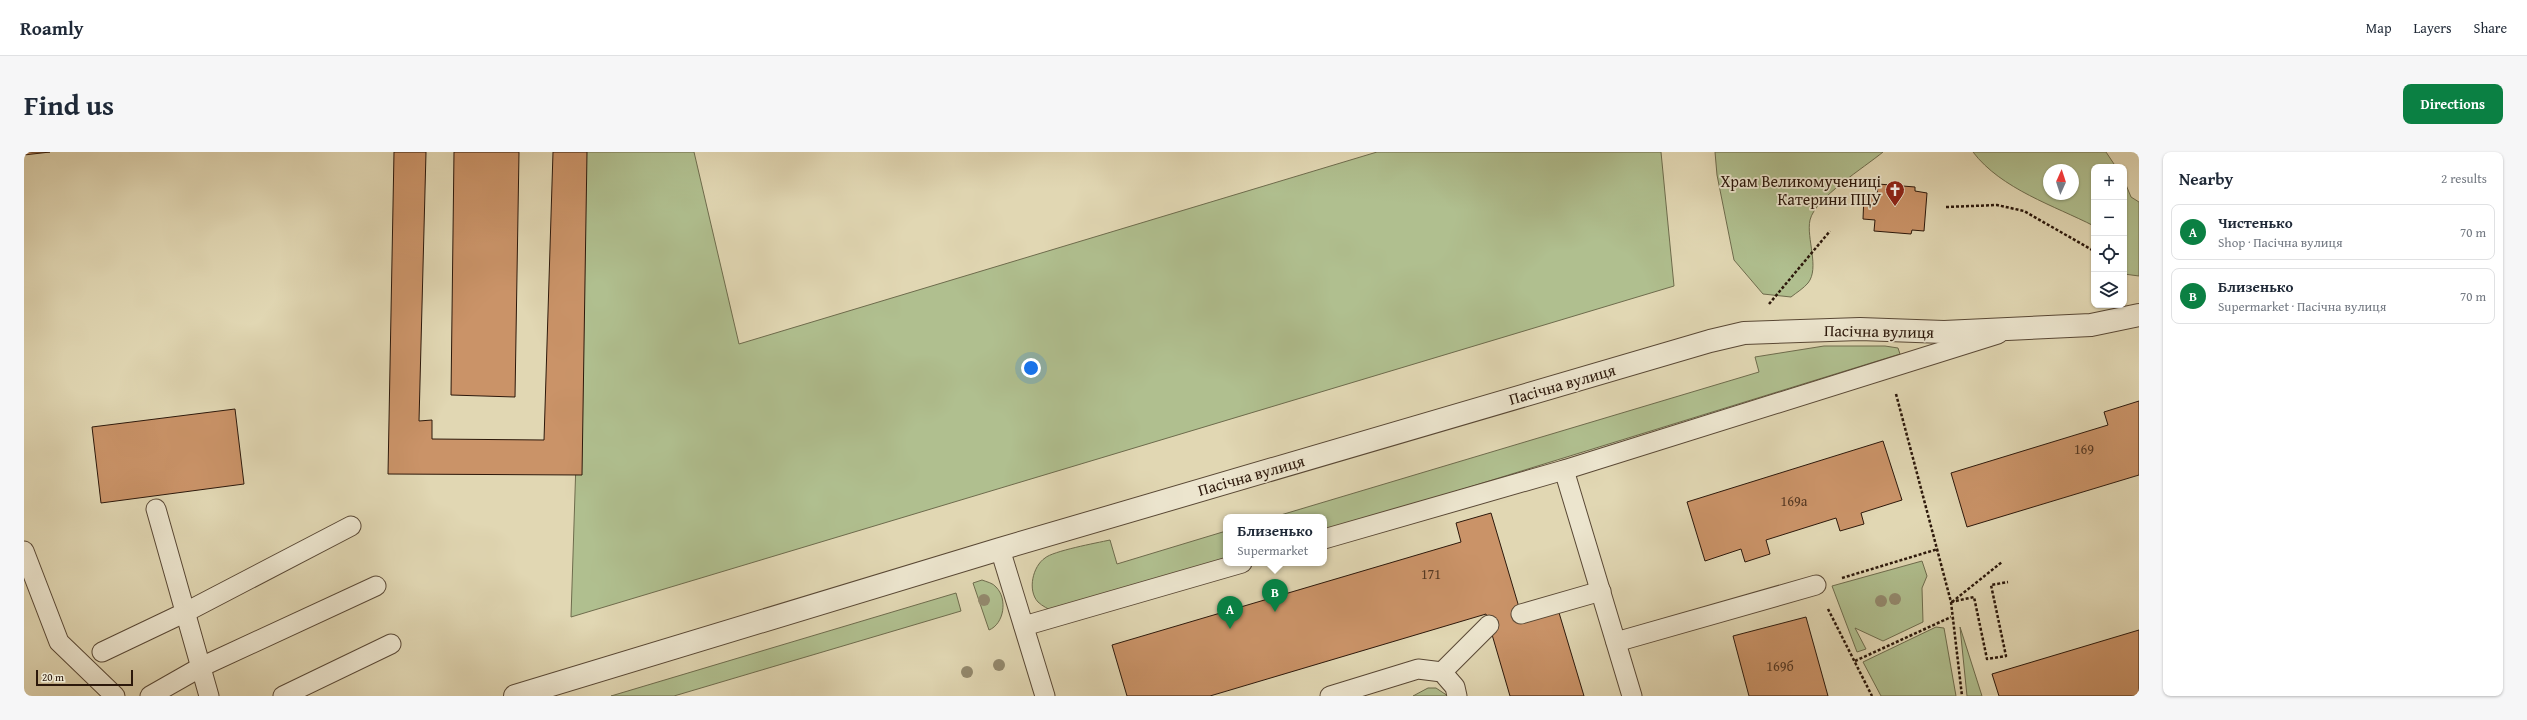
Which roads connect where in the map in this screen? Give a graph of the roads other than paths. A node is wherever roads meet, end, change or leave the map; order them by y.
1 (2139, 315) edge
2 (2012, 330) junction
3 (1564, 470) junction
4 (156, 509) dead end
5 (351, 526) dead end
6 (1327, 538) edge
7 (1000, 549) junction
8 (24, 551) edge
9 (1232, 566) edge
10 (1816, 585) road end
11 (376, 586) dead end
12 (1601, 591) junction
13 (186, 612) junction
14 (1521, 614) dead end
15 (1489, 624) dead end
16 (1024, 626) junction
17 (1616, 642) junction
18 (391, 644) dead end
19 (102, 652) dead end
20 (201, 667) junction
21 (1442, 672) junction
22 (115, 696) edge
23 (150, 696) edge
24 (209, 696) edge
25 (283, 696) edge
26 (515, 696) edge
27 (1045, 696) edge
28 (1330, 696) edge
29 (1458, 696) edge
30 (1632, 696) edge

1 - 2 street, Пасічна вулиця
2 - 3 lane
2 - 7 street, Пасічна вулиця
3 - 6 lane
3 - 12 lane
4 - 13 lane
5 - 13 lane
7 - 16 lane
7 - 26 street, Пасічна вулиця
8 - 22 lane
9 - 16 lane
10 - 17 lane
11 - 20 lane
12 - 14 lane
12 - 17 lane
13 - 19 lane
13 - 20 lane
15 - 21 lane
16 - 27 lane
17 - 30 lane
18 - 25 lane
20 - 23 lane
20 - 24 lane
21 - 28 lane
21 - 29 lane

